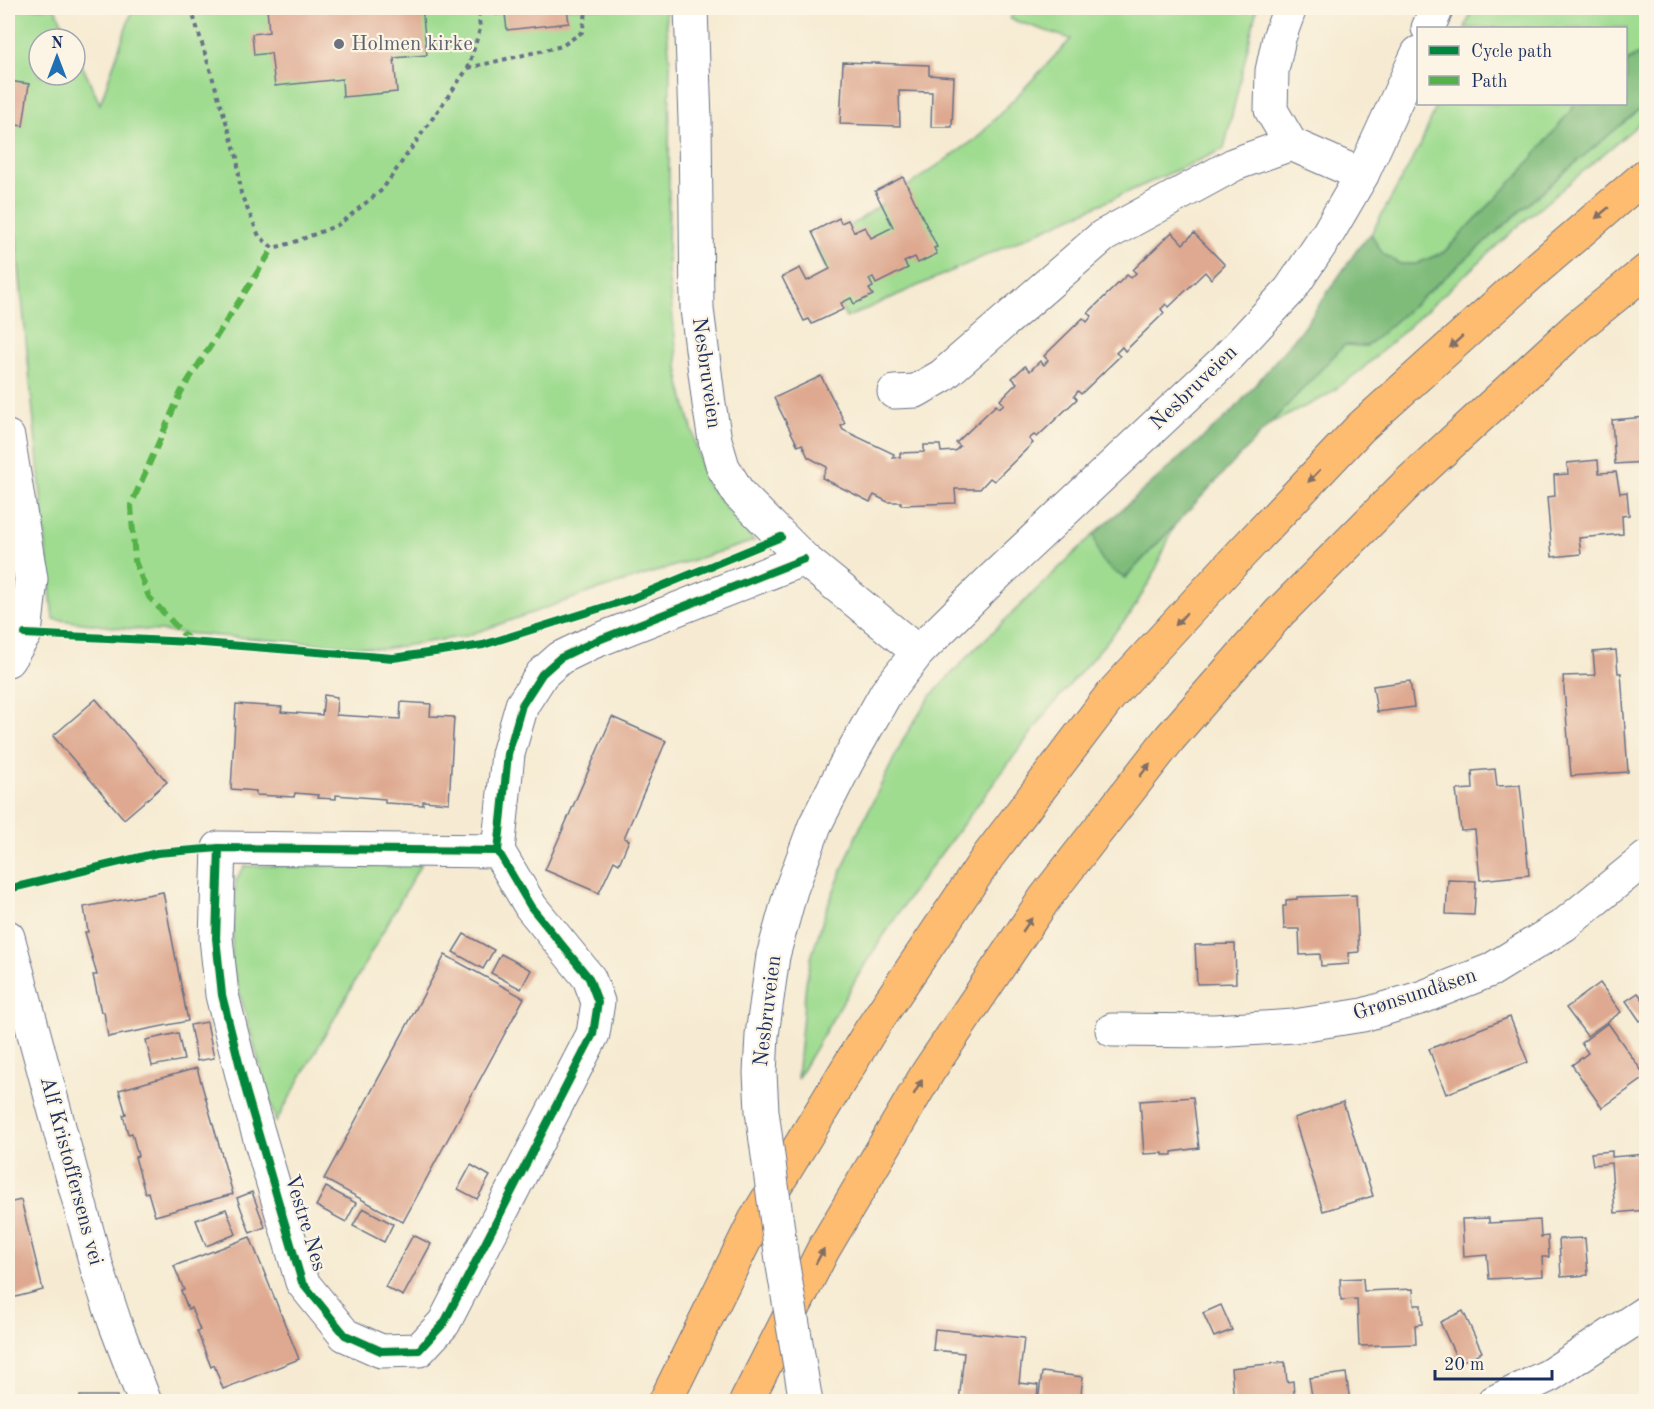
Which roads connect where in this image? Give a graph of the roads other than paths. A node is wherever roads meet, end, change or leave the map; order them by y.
1 (691, 8) edge
2 (1290, 8) edge
3 (1437, 8) edge
4 (1428, 27) edge
5 (1417, 57) edge
6 (1292, 144) junction
7 (1362, 175) junction
8 (1647, 176) edge
9 (1647, 271) edge
10 (894, 393) dead end
11 (8, 437) edge
12 (804, 560) junction
13 (918, 652) junction
14 (8, 660) edge
15 (498, 851) junction
16 (1647, 858) edge
17 (8, 937) edge
18 (1112, 1030) dead end
19 (1647, 1312) edge
20 (145, 1401) edge
21 (665, 1401) edge
22 (746, 1401) edge
23 (806, 1401) edge
24 (1494, 1401) edge

1 - 12 street, Nesbruveien
2 - 6 street
3 - 4 street
5 - 7 street, Nesbruveien
6 - 7 street
6 - 10 street
7 - 13 street, Nesbruveien
8 -> 21 highway
22 -> 9 highway
11 - 14 street
12 - 13 street, Nesbruveien
12 - 15 street
13 - 23 street, Nesbruveien, bridge
15 - 15 street, Vestre Nes
16 - 18 street, Grønsundåsen
17 - 20 street, Alf Kristoffersens vei
19 - 24 street

